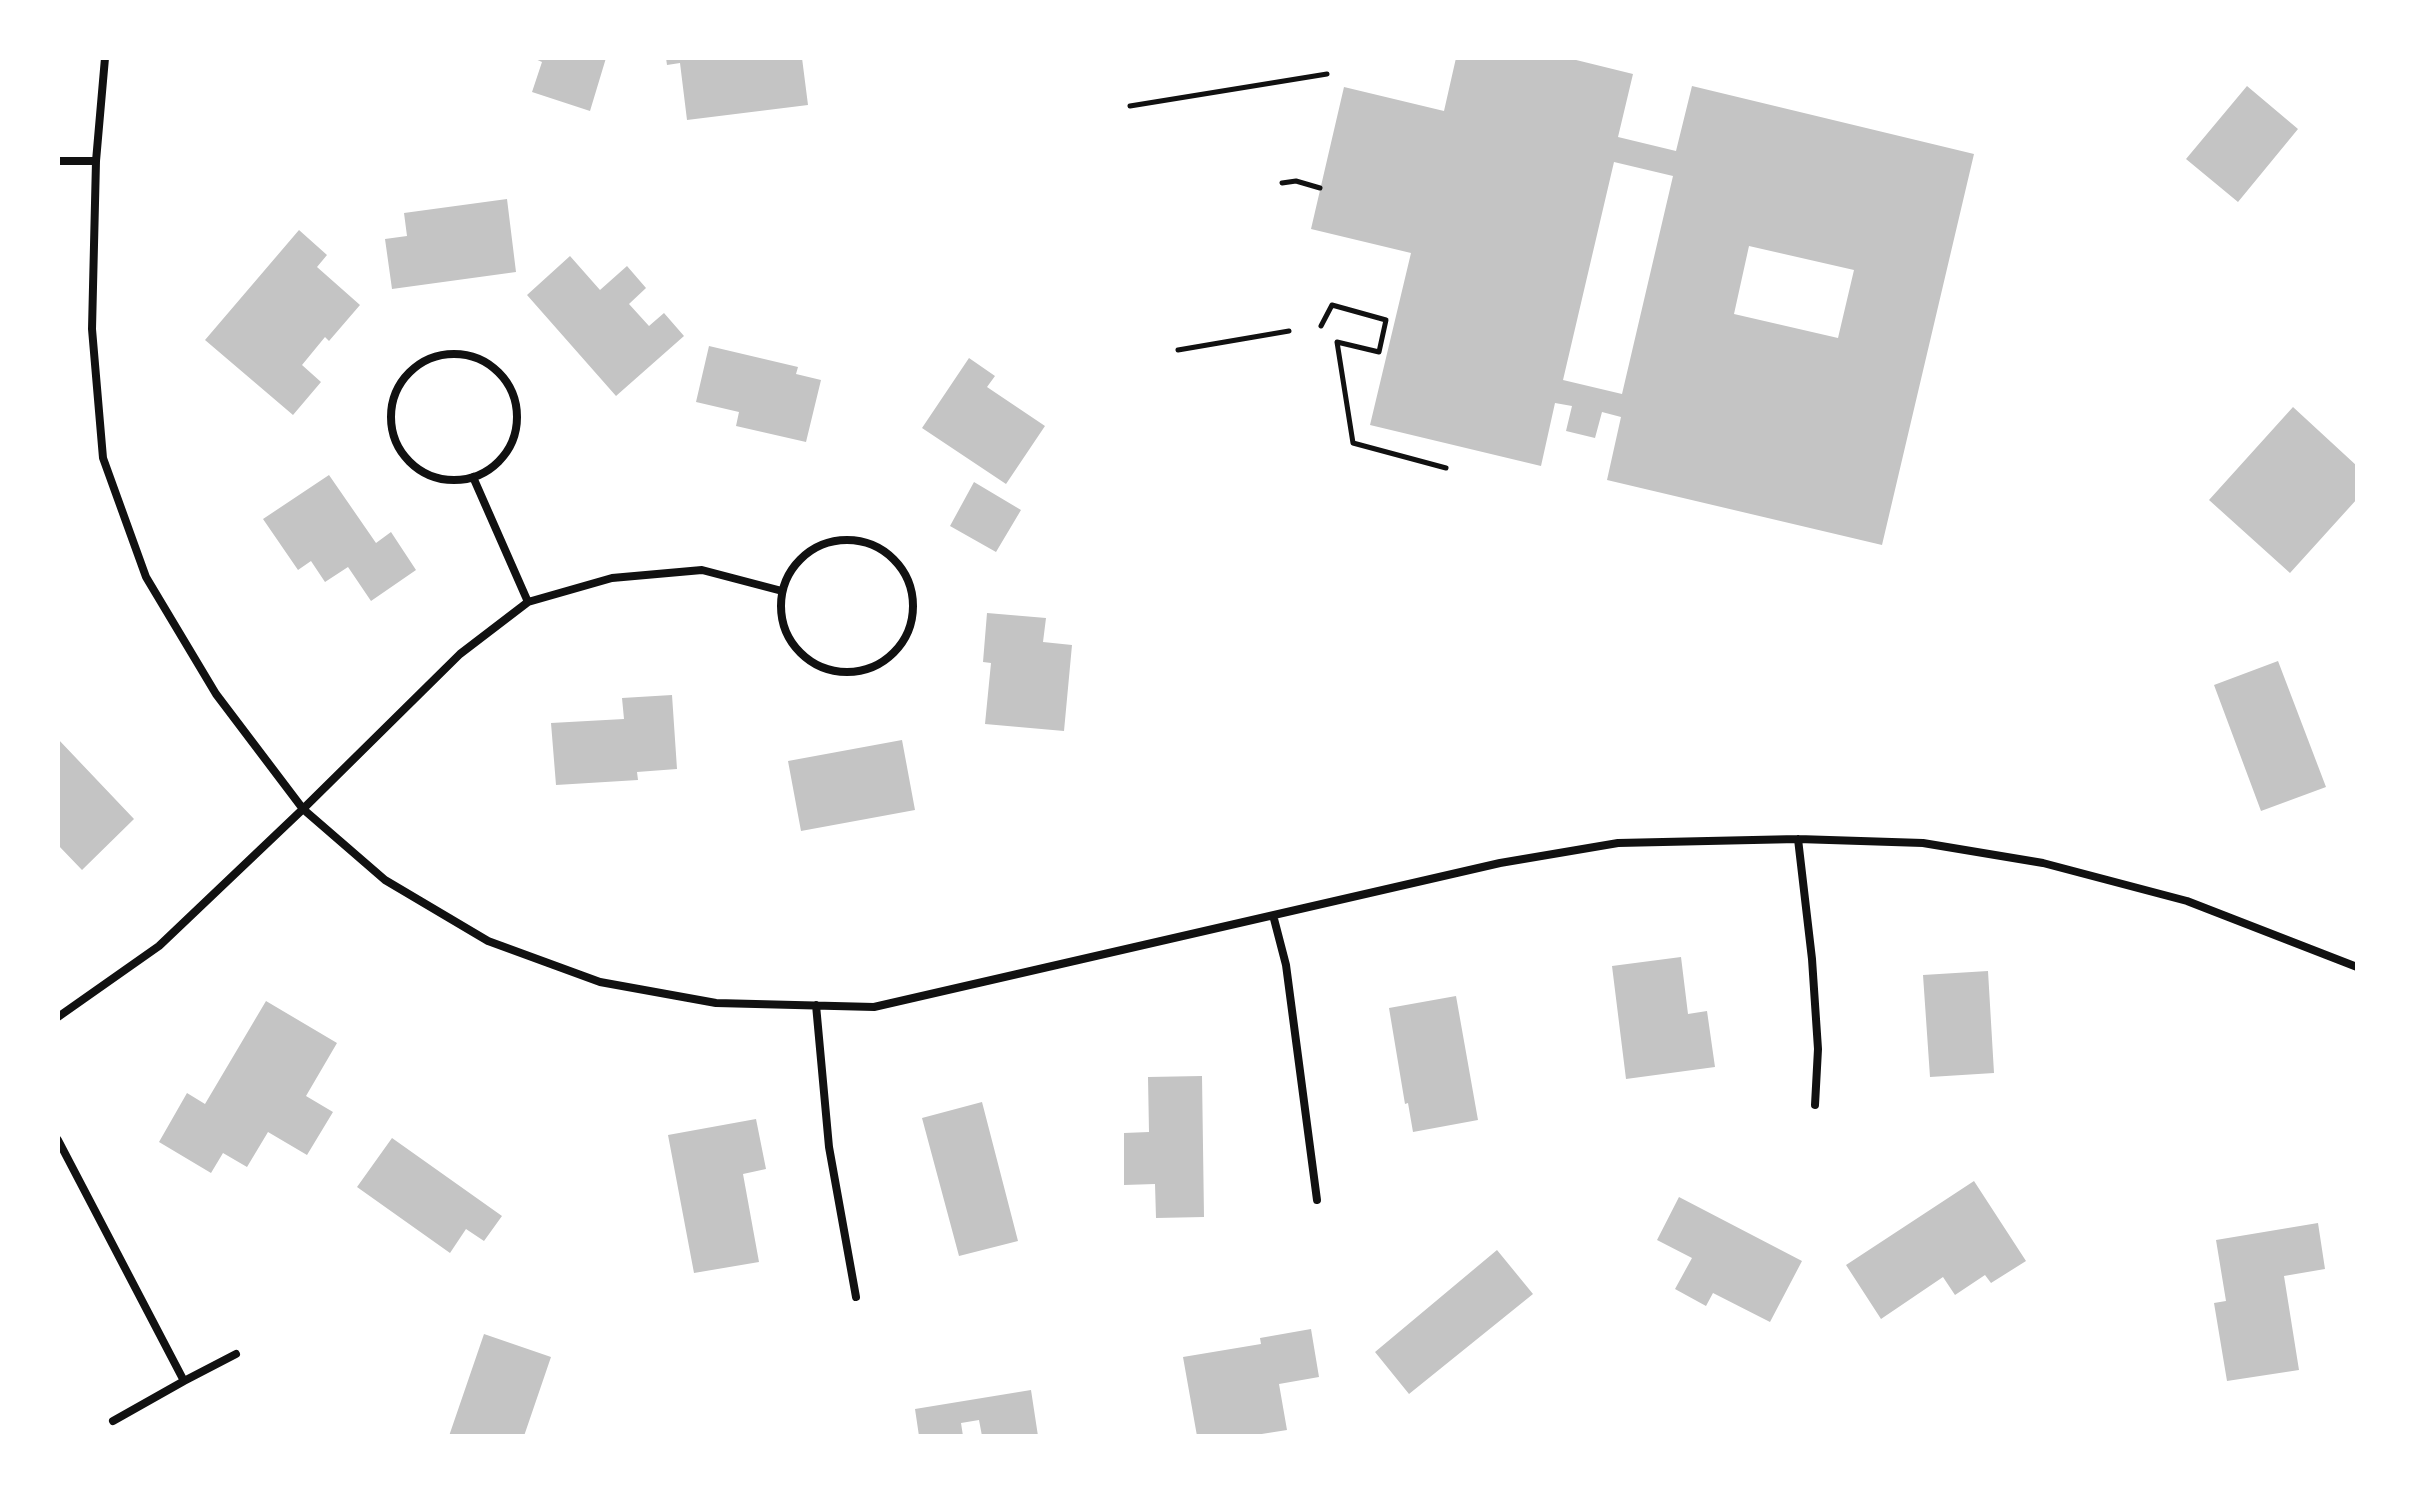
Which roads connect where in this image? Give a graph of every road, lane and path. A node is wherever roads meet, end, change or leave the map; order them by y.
1 (105, 58) edge
2 (1327, 74) dead end
3 (1130, 106) dead end
4 (58, 161) edge
5 (96, 161) junction
6 (1282, 183) dead end
7 (1320, 188) dead end
8 (1321, 326) dead end
9 (1289, 331) dead end
10 (1178, 350) dead end
11 (1446, 468) dead end
12 (473, 477) junction
13 (782, 591) junction
14 (528, 602) junction
15 (303, 809) junction
16 (1798, 839) junction
17 (1273, 915) junction
18 (2357, 967) edge
19 (816, 1005) junction
20 (58, 1017) edge
21 (1815, 1105) dead end
22 (58, 1140) edge
23 (1317, 1200) dead end
24 (856, 1297) dead end
25 (236, 1354) dead end
26 (184, 1381) junction
27 (113, 1421) dead end

1 - 5 street
2 - 3 path
4 - 5 street
5 - 15 street
6 - 7 path
8 - 11 path
9 - 10 path
12 - 12 street
12 - 14 street
13 - 13 street
13 - 14 street
14 - 15 street
15 - 19 street
15 - 20 street
16 - 17 street
16 - 18 street
16 - 21 street
17 - 19 street
17 - 23 street
19 - 24 street
22 - 26 street
25 - 26 street
26 - 27 street

